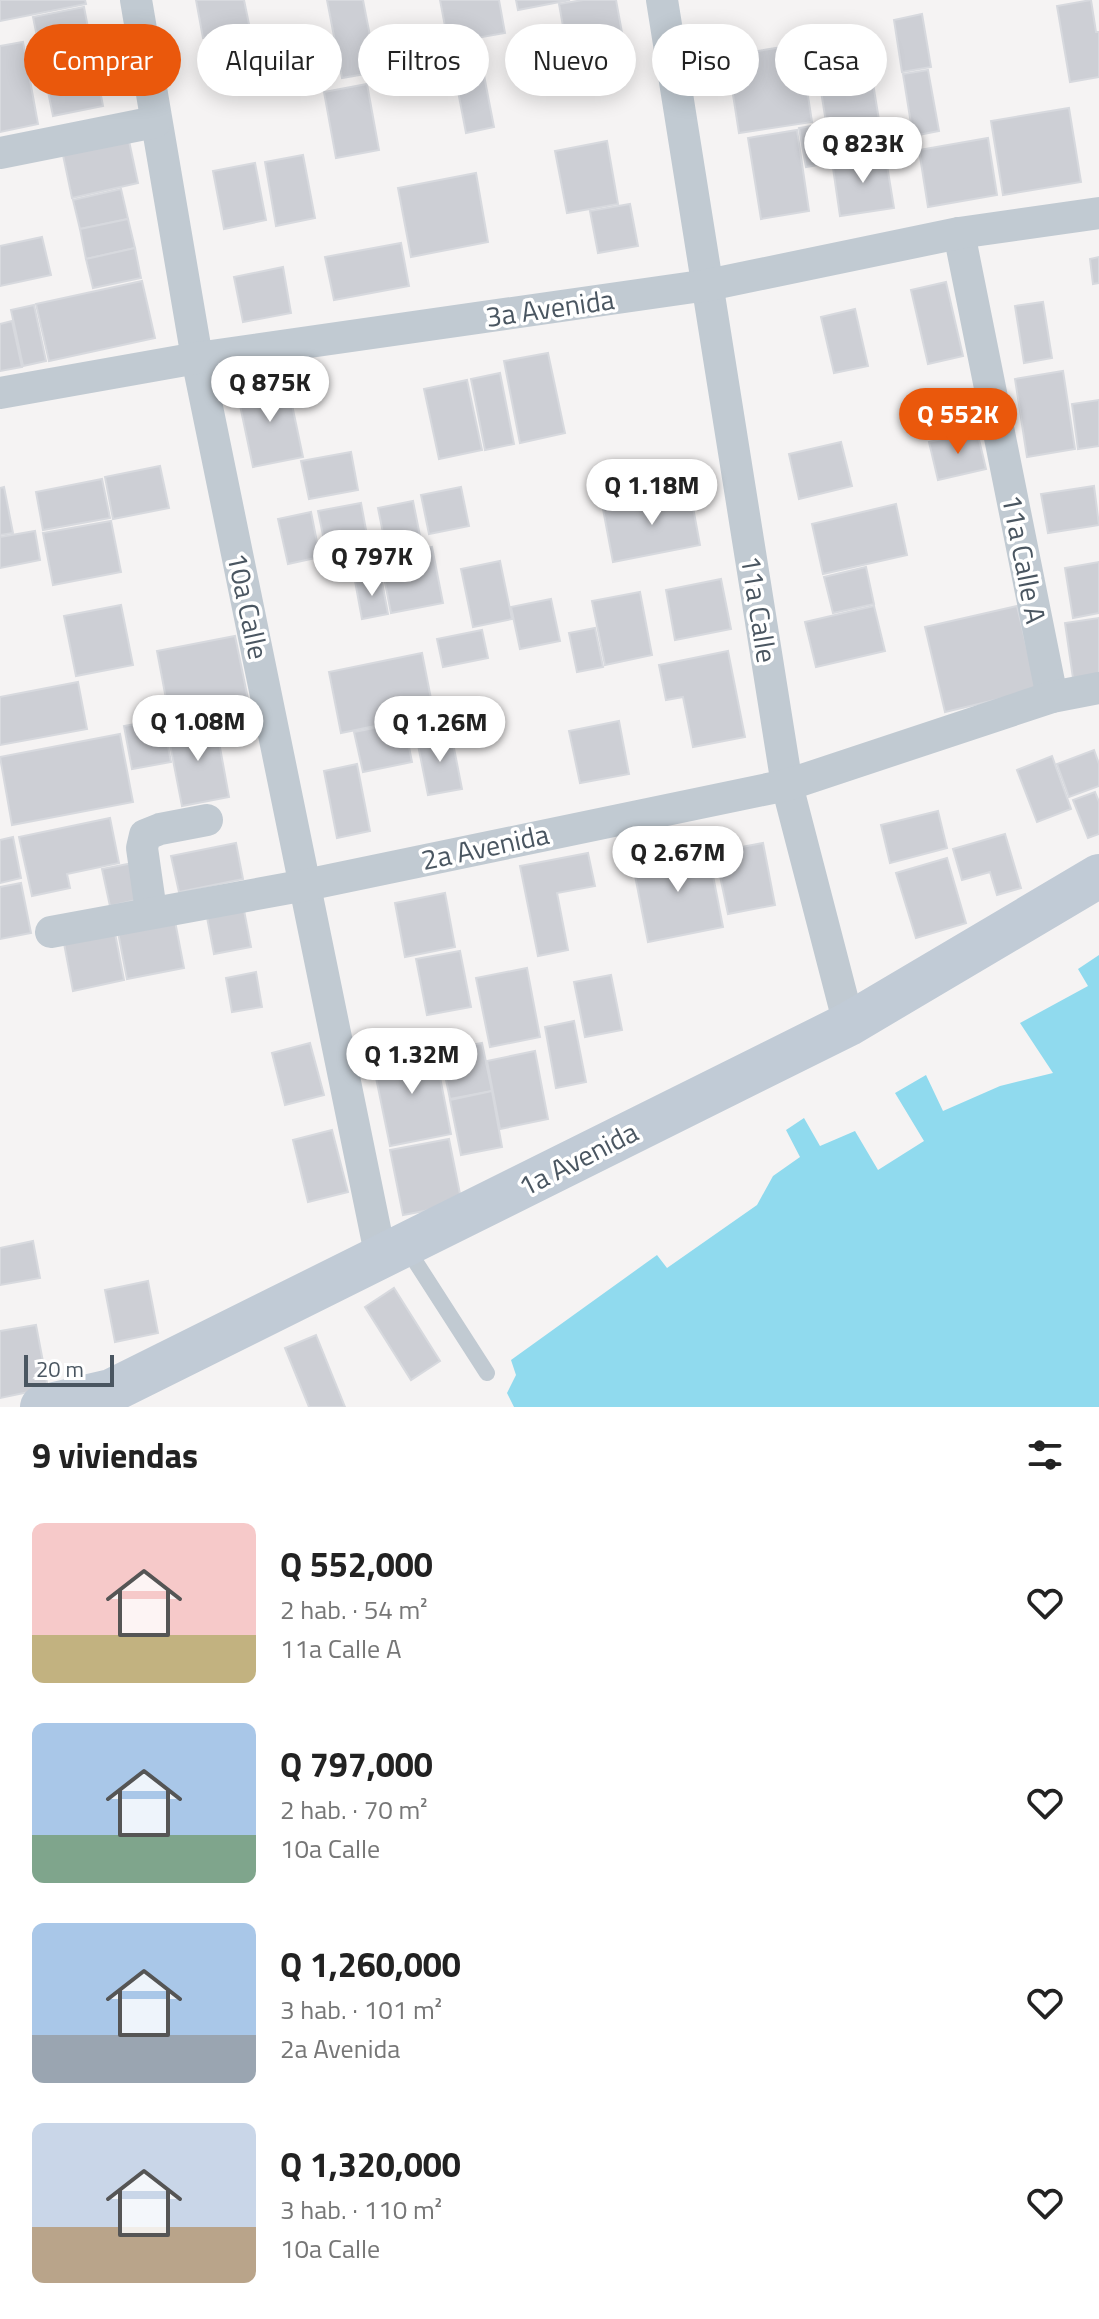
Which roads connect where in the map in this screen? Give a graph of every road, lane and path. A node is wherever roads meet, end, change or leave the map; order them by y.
1 (136, 0) edge
2 (662, 0) edge
3 (155, 122) junction
4 (0, 153) edge
5 (1099, 213) edge
6 (959, 233) junction
7 (708, 285) junction
8 (197, 358) junction
9 (0, 393) edge
10 (1099, 688) edge
11 (1052, 697) junction
12 (787, 785) junction
13 (207, 820) dead end
14 (1099, 876) edge
15 (306, 885) junction
16 (151, 911) junction
17 (51, 932) dead end
18 (849, 1024) junction
19 (393, 1252) junction
20 (487, 1373) dead end
21 (42, 1407) edge

1 - 3 street, 10a Calle
2 - 7 street, 11a Calle
3 - 4 street
3 - 8 street, 10a Calle
5 - 6 street, 3a Avenida
6 - 7 street, 3a Avenida
6 - 11 street, 11a Calle A
7 - 8 street, 3a Avenida
7 - 12 street, 11a Calle
8 - 9 street, 3a Avenida
8 - 15 street, 10a Calle
10 - 11 street, 2a Avenida
11 - 12 street, 2a Avenida
12 - 15 street, 2a Avenida
12 - 18 street, 11a Calle
13 - 16 street
14 - 18 street, 1a Avenida
15 - 16 street, 2a Avenida
15 - 19 street, 10a Calle
16 - 17 street, 2a Avenida
18 - 19 street, 1a Avenida
19 - 20 lane
19 - 21 street, 1a Avenida

